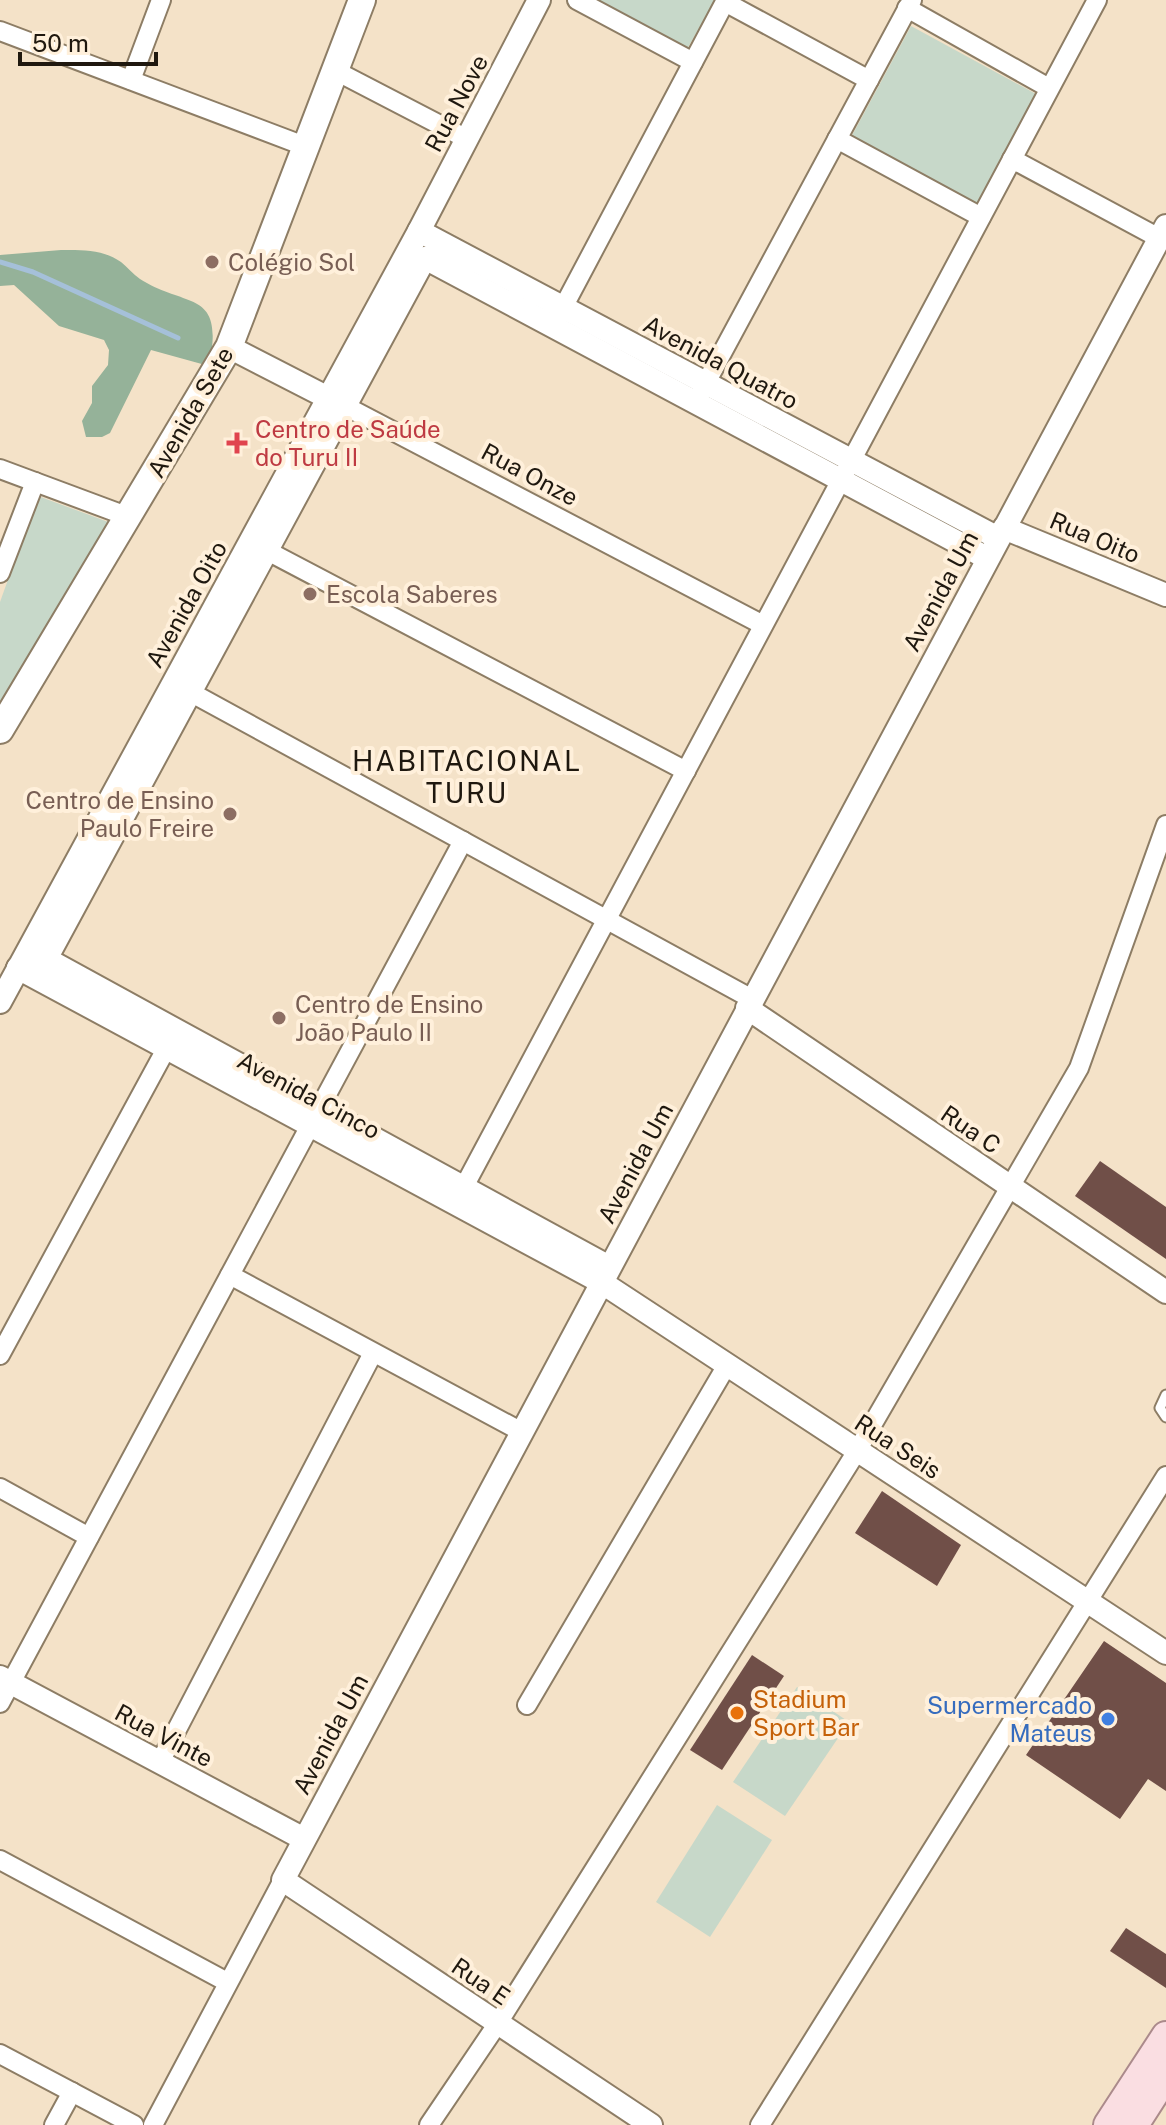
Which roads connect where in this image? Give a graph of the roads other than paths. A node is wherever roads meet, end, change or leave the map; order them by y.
1 (161, 0) edge
2 (362, 0) edge
3 (371, 0) edge
4 (539, 0) edge
5 (577, 0) edge
6 (1097, 0) edge
7 (725, 1) edge
8 (909, 4) edge
9 (0, 31) edge
10 (693, 62) junction
11 (336, 71) junction
12 (131, 80) junction
13 (869, 80) junction
14 (1049, 88) junction
15 (467, 139) junction
16 (837, 139) junction
17 (307, 147) junction
18 (1012, 159) junction
19 (981, 217) junction
20 (419, 231) junction
21 (1163, 232) edge
22 (425, 258) junction
23 (558, 317) junction
24 (229, 347) junction
25 (700, 393) junction
26 (336, 402) junction
27 (0, 469) edge
28 (846, 470) junction
29 (35, 482) junction
30 (129, 517) junction
31 (996, 541) junction
32 (258, 546) junction
33 (0, 573) edge
34 (1166, 595) edge
35 (763, 625) junction
36 (182, 688) junction
37 (0, 730) edge
38 (686, 771) junction
39 (1166, 825) edge
40 (463, 841) junction
41 (607, 918) junction
42 (46, 959) junction
43 (18, 968) junction
44 (0, 1002) edge
45 (750, 1003) junction
46 (171, 1039) junction
47 (315, 1117) junction
48 (1009, 1186) junction
49 (459, 1195) junction
50 (605, 1274) junction
51 (230, 1275) junction
52 (1166, 1292) edge
53 (373, 1353) junction
54 (0, 1355) edge
55 (727, 1365) junction
56 (1166, 1395) edge
57 (1166, 1417) edge
58 (520, 1431) junction
59 (857, 1451) junction
60 (1166, 1476) edge
61 (0, 1488) edge
62 (89, 1537) junction
63 (1088, 1603) junction
64 (1166, 1653) edge
65 (5, 1680) edge
66 (0, 1703) edge
67 (527, 1705) dead end
68 (160, 1762) junction
69 (304, 1839) junction
70 (0, 1860) edge
71 (283, 1880) junction
72 (227, 1982) junction
73 (498, 2023) junction
74 (1166, 2036) edge
75 (0, 2054) edge
76 (1166, 2075) edge
77 (72, 2092) junction
78 (54, 2125) edge
79 (134, 2125) edge
80 (153, 2125) edge
81 (429, 2125) edge
82 (651, 2125) edge
83 (760, 2125) edge
84 (1108, 2125) edge
85 (1134, 2125) edge

1 - 12 street
2 - 11 main road, Avenida Sete
3 - 11 main road, Avenida Sete
4 - 15 street, Rua Nove
5 - 10 street
6 - 14 street
7 - 10 street
7 - 13 street
8 - 13 street
8 - 14 street
9 - 12 street
10 - 23 street
11 - 15 street
11 - 17 main road, Avenida Sete
12 - 17 street
13 - 16 street
14 - 18 street
15 - 20 street, Rua Nove
16 - 19 street
16 - 25 street
17 - 24 main road, Avenida Sete
18 - 19 street
18 - 21 street
19 - 28 street
20 - 22 street
20 - 23 street, Avenida Quatro
20 - 26 street, Avenida Oito
21 - 31 street, Avenida Um
22 - 23 street, Avenida Quatro
22 - 26 street
23 - 25 street, Avenida Quatro
24 - 26 street, Rua Onze
24 - 30 main road, Avenida Sete
25 - 28 street, Avenida Quatro
26 - 32 street, Avenida Oito
26 - 35 street, Rua Onze
27 - 29 street
28 - 31 street, Avenida Quatro
28 - 35 street
29 - 30 street
29 - 33 street
30 - 37 main road, Avenida Sete
31 - 34 street, Rua Oito
31 - 45 street, Avenida Um
32 - 36 street, Avenida Oito
32 - 38 street
35 - 38 street
36 - 40 street
36 - 42 street
36 - 43 street, Avenida Oito
38 - 41 street
39 - 48 street
40 - 41 street
40 - 47 street
41 - 45 street
41 - 49 street
42 - 43 street
42 - 46 street, Avenida Cinco
43 - 44 street, Avenida Oito
43 - 46 street, Avenida Cinco
45 - 48 street, Rua C
45 - 50 street, Avenida Um
46 - 47 street, Avenida Cinco
46 - 54 street
47 - 49 street, Avenida Cinco
47 - 51 street
48 - 52 street, Rua C
48 - 59 street
49 - 50 street, Avenida Cinco
50 - 55 street, Rua Seis
50 - 58 street, Avenida Um
51 - 53 street
51 - 62 street
53 - 58 street
53 - 68 street
55 - 59 street, Rua Seis
55 - 67 street
56 - 57 lane
58 - 69 street, Avenida Um
59 - 63 street, Rua Seis
59 - 73 street
60 - 63 street
61 - 62 street
62 - 65 street
63 - 64 street, Rua Seis
63 - 83 street
65 - 66 street
65 - 68 street, Rua Vinte
68 - 69 street, Rua Vinte
69 - 71 street, Avenida Um
70 - 72 street
71 - 72 street, Avenida Um
71 - 73 street, Rua E
72 - 80 street, Avenida Um
73 - 81 street
73 - 82 street, Rua E
74 - 84 main road
75 - 77 street
76 - 85 main road
77 - 78 street
77 - 79 street

